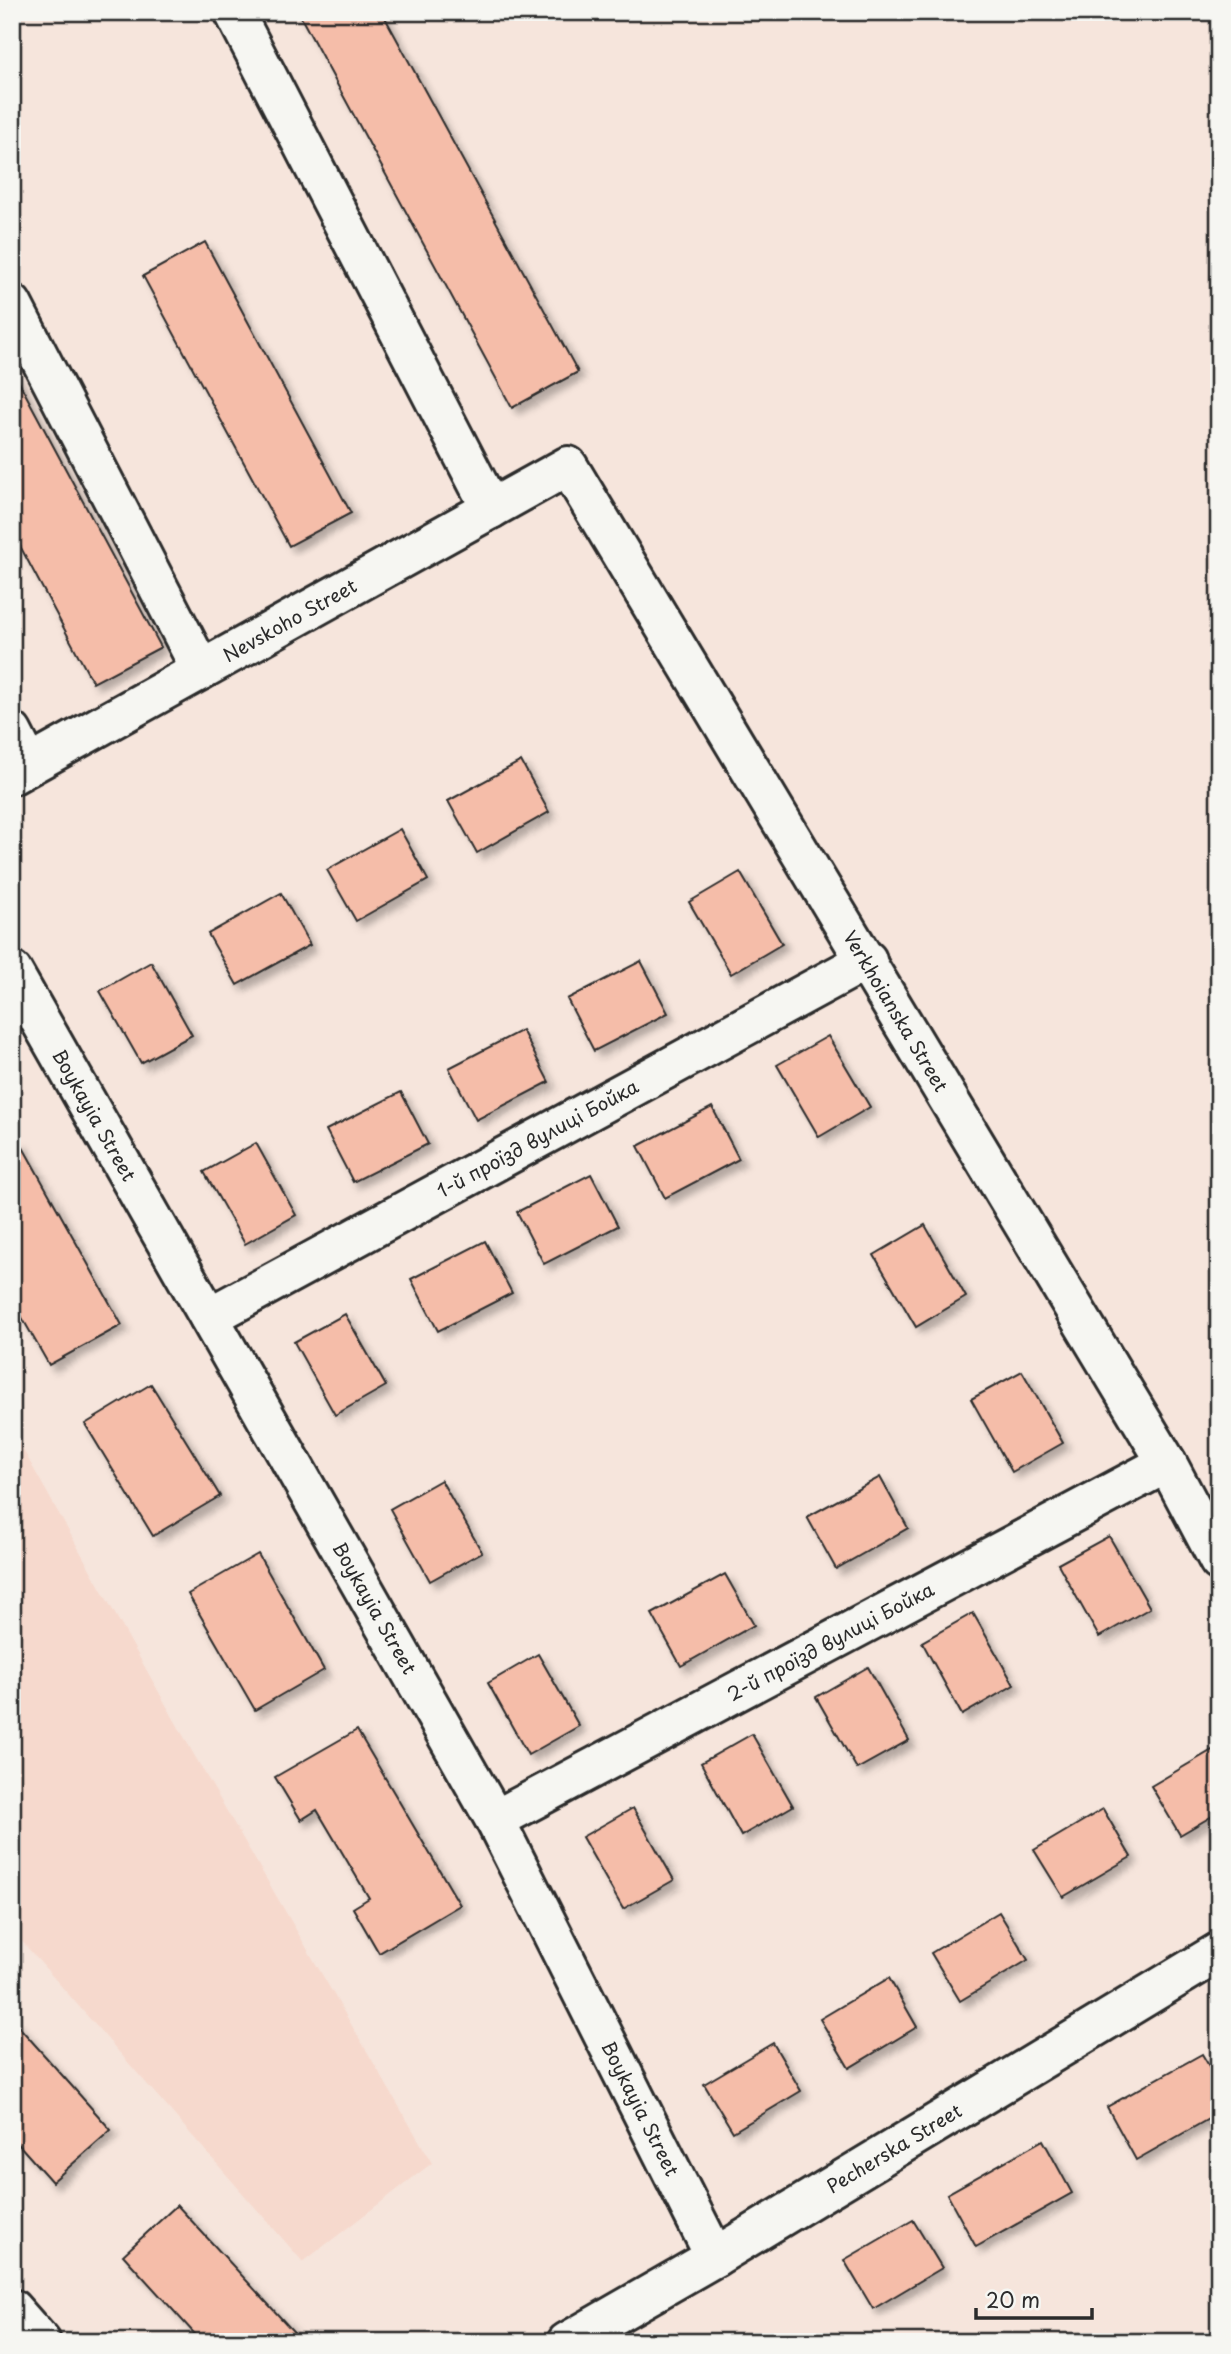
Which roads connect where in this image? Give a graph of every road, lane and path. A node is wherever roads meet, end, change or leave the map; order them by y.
1 (234, 12) edge
2 (12, 304) edge
3 (568, 466) joint
4 (491, 509) junction
5 (201, 670) junction
6 (18, 757) edge
7 (867, 960) junction
8 (12, 971) edge
9 (209, 1317) junction
10 (1167, 1463) junction
11 (1219, 1561) edge
12 (495, 1820) junction
13 (1219, 1952) edge
14 (715, 2257) junction
15 (12, 2309) edge
16 (41, 2342) edge
17 (567, 2342) edge

1 - 4 street
2 - 5 street
3 - 4 street, Nevskoho Street
3 - 7 street, Verkhoianska Street
4 - 5 street, Nevskoho Street
5 - 6 street, Nevskoho Street
7 - 9 street, 1-й проїзд вулиці Бойка
7 - 10 street, Verkhoianska Street
8 - 9 street, Boykayia Street
9 - 12 street, Boykayia Street
10 - 11 street, Verkhoianska Street
10 - 12 street, 2-й проїзд вулиці Бойка
12 - 14 street, Boykayia Street
13 - 14 street, Pecherska Street
14 - 17 street, Pecherska Street
15 - 16 street

